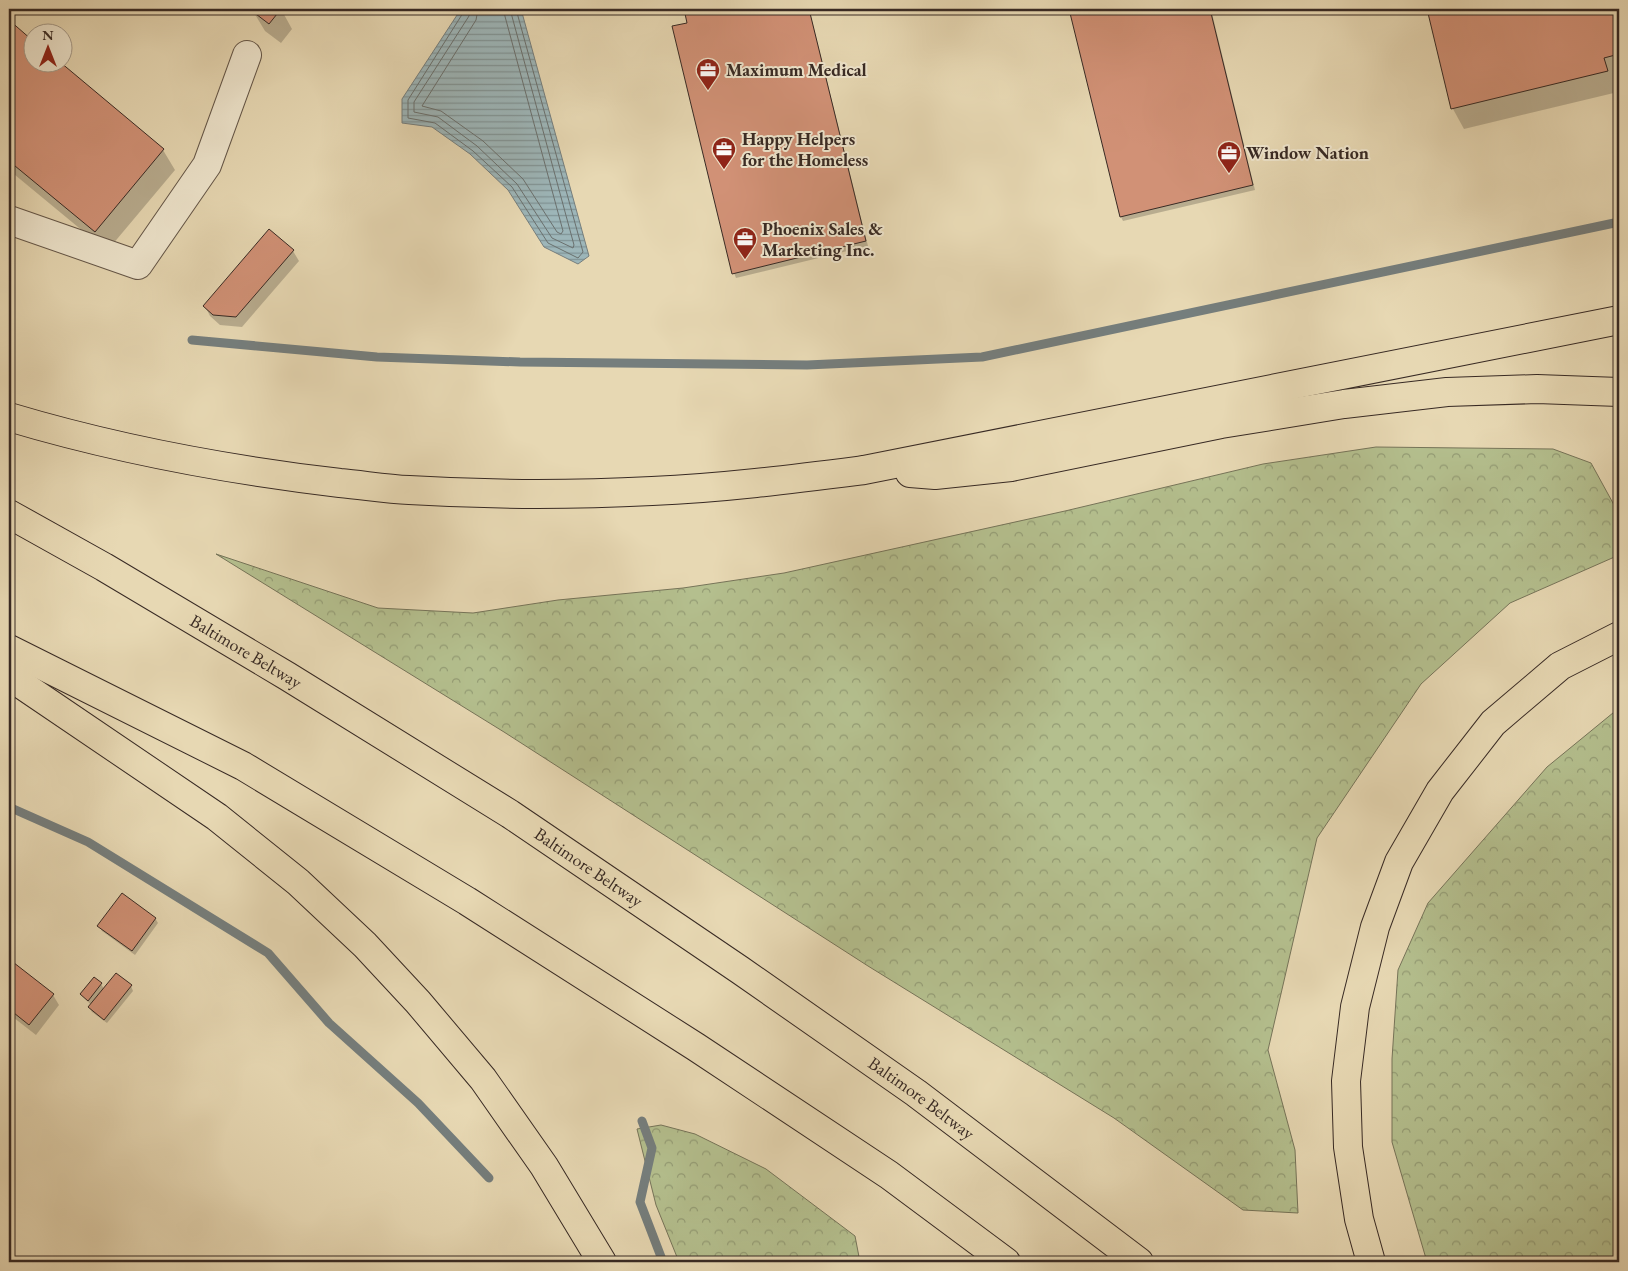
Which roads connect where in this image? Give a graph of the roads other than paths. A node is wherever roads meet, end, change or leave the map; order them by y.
1 (247, 55) dead end
2 (9, 220) edge
3 (1619, 320) edge
4 (1619, 392) edge
5 (9, 417) edge
6 (864, 470) junction
7 (9, 514) edge
8 (1619, 636) edge
9 (9, 649) edge
10 (9, 676) edge
11 (602, 1262) edge
12 (1006, 1262) edge
13 (1139, 1262) edge
14 (1371, 1262) edge

1 - 2 lane
3 - 6 highway
4 - 6 highway
5 - 6 highway
7 - 13 highway, Baltimore Beltway
8 - 14 highway
9 - 12 highway
10 - 11 highway

